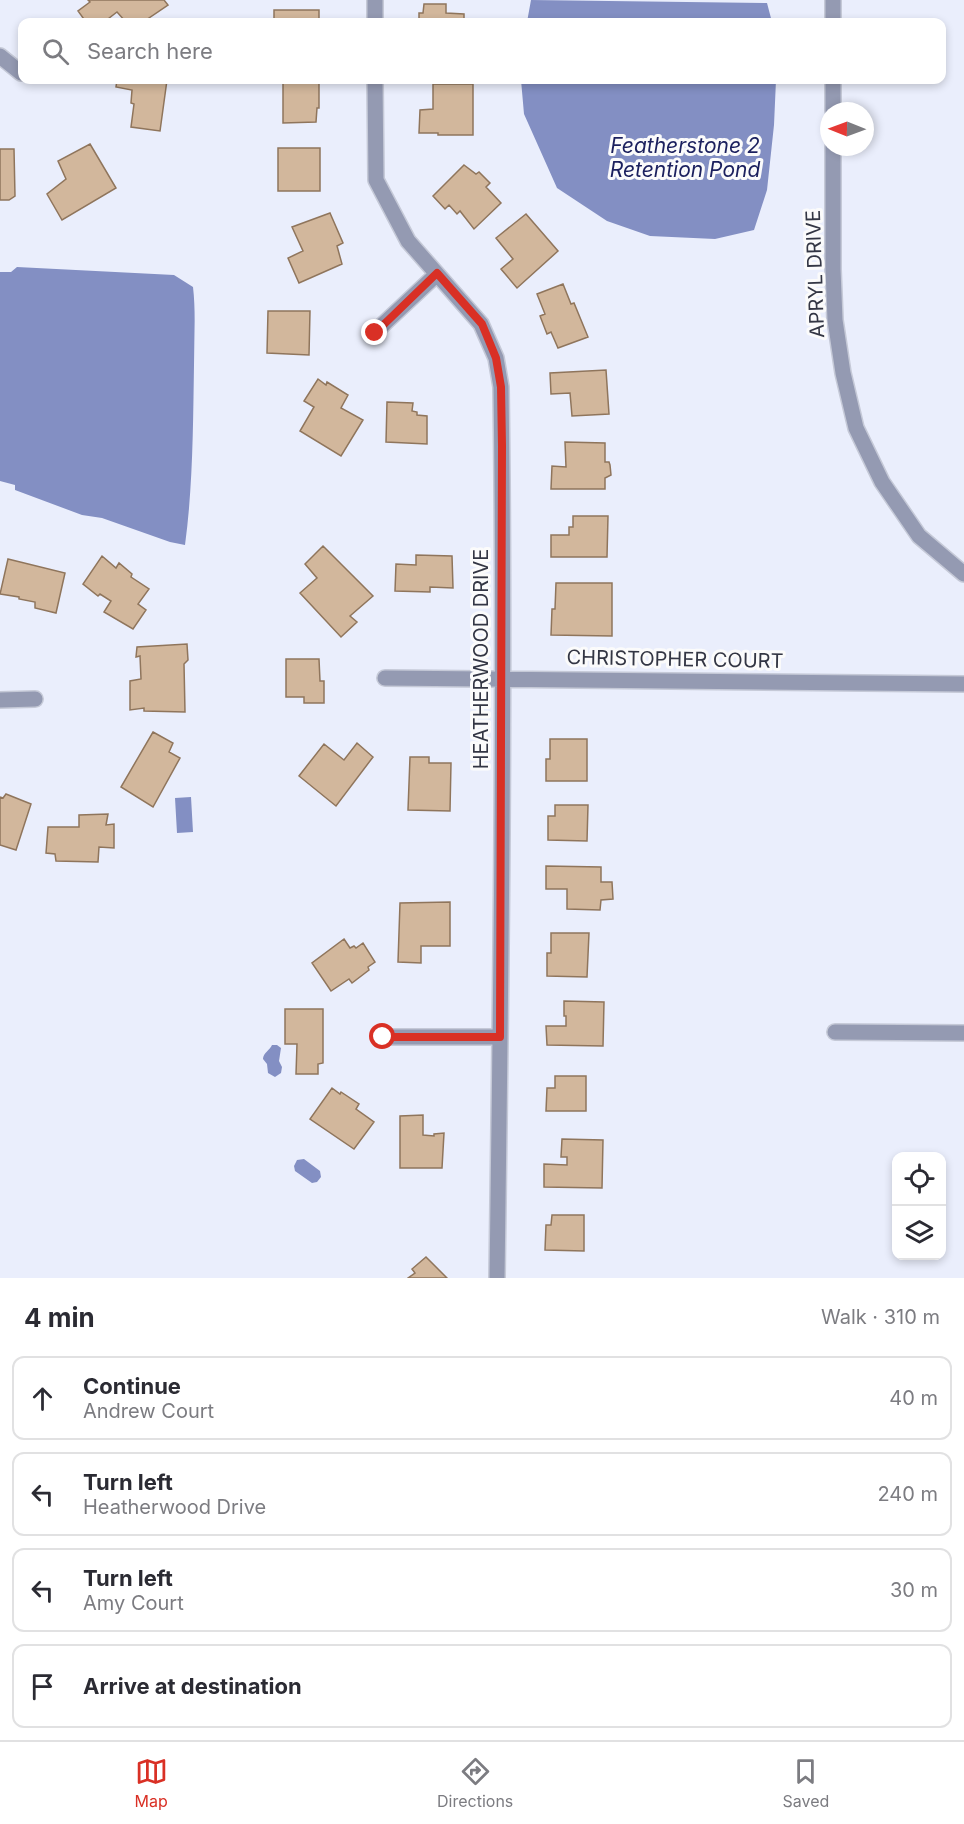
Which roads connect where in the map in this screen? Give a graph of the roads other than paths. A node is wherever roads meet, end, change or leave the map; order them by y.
1 (375, 0) edge
2 (833, 0) edge
3 (375, 18) edge
4 (833, 18) edge
5 (0, 56) edge
6 (18, 71) edge
7 (375, 84) edge
8 (833, 84) edge
9 (833, 102) edge
10 (833, 156) edge
11 (437, 273) junction
12 (375, 333) dead end
13 (964, 574) edge
14 (385, 678) dead end
15 (502, 679) junction
16 (964, 684) edge
17 (0, 699) edge
18 (34, 699) dead end
19 (835, 1032) dead end
20 (964, 1033) edge
21 (383, 1037) dead end
22 (500, 1037) junction
23 (497, 1278) edge

1 - 3 street
2 - 4 street
5 - 6 street
7 - 11 street, HEATHERWOOD DRIVE
8 - 9 street
10 - 13 street, APRYL DRIVE
11 - 12 street
11 - 15 street, HEATHERWOOD DRIVE
14 - 15 street, CHRISTOPHER COURT
15 - 16 street, CHRISTOPHER COURT
15 - 22 street, HEATHERWOOD DRIVE
17 - 18 street
19 - 20 street
21 - 22 street
22 - 23 street, HEATHERWOOD DRIVE

